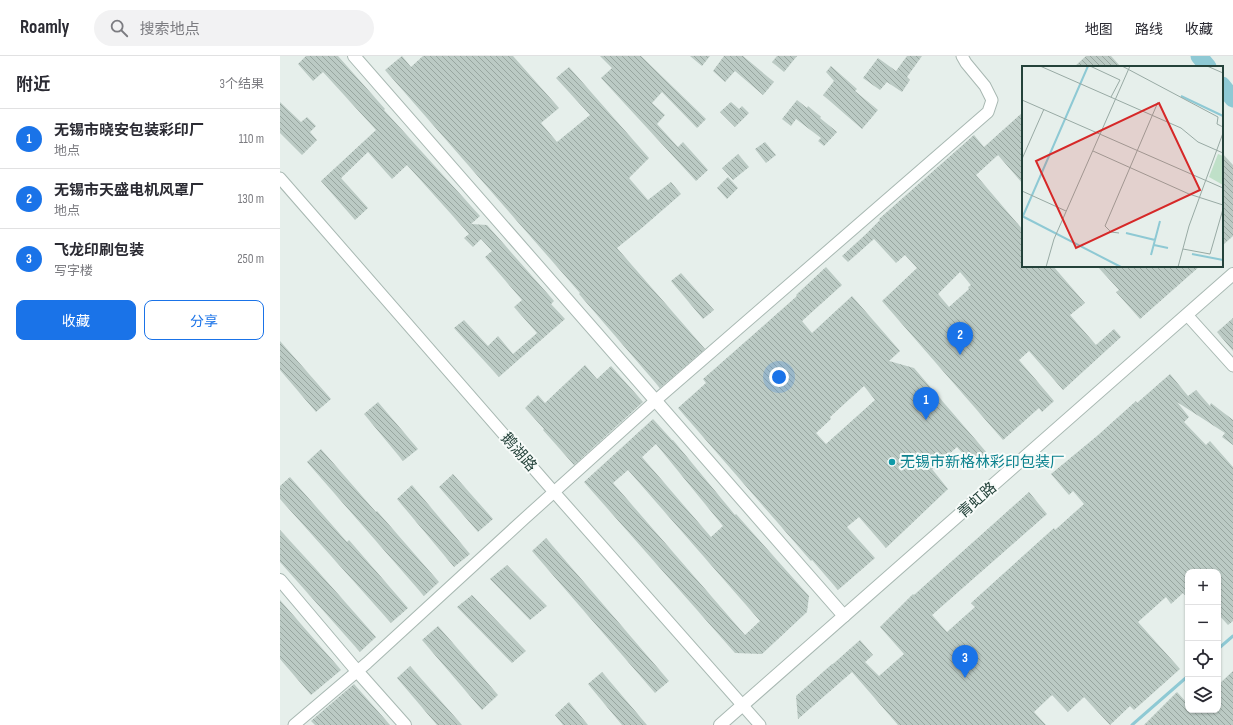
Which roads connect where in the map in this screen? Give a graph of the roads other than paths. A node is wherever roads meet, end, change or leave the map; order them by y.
1 (354, 56) edge
2 (962, 56) edge
3 (280, 178) edge
4 (1233, 274) edge
5 (1187, 315) junction
6 (1233, 366) edge
7 (655, 402) junction
8 (554, 492) junction
9 (280, 580) edge
10 (844, 616) junction
11 (357, 671) junction
12 (743, 705) junction
13 (294, 725) edge
14 (405, 725) edge
15 (720, 725) edge
16 (760, 725) edge

1 - 7 street
2 - 7 street
3 - 8 street, 鹅湖路
4 - 5 street, 青虹路
5 - 6 street
5 - 10 street, 青虹路
7 - 8 street
7 - 10 street
8 - 11 street
8 - 12 street, 鹅湖路
9 - 11 street
10 - 12 street, 青虹路
11 - 13 street
11 - 14 street
12 - 15 street, 青虹路
12 - 16 street, 鹅湖路

